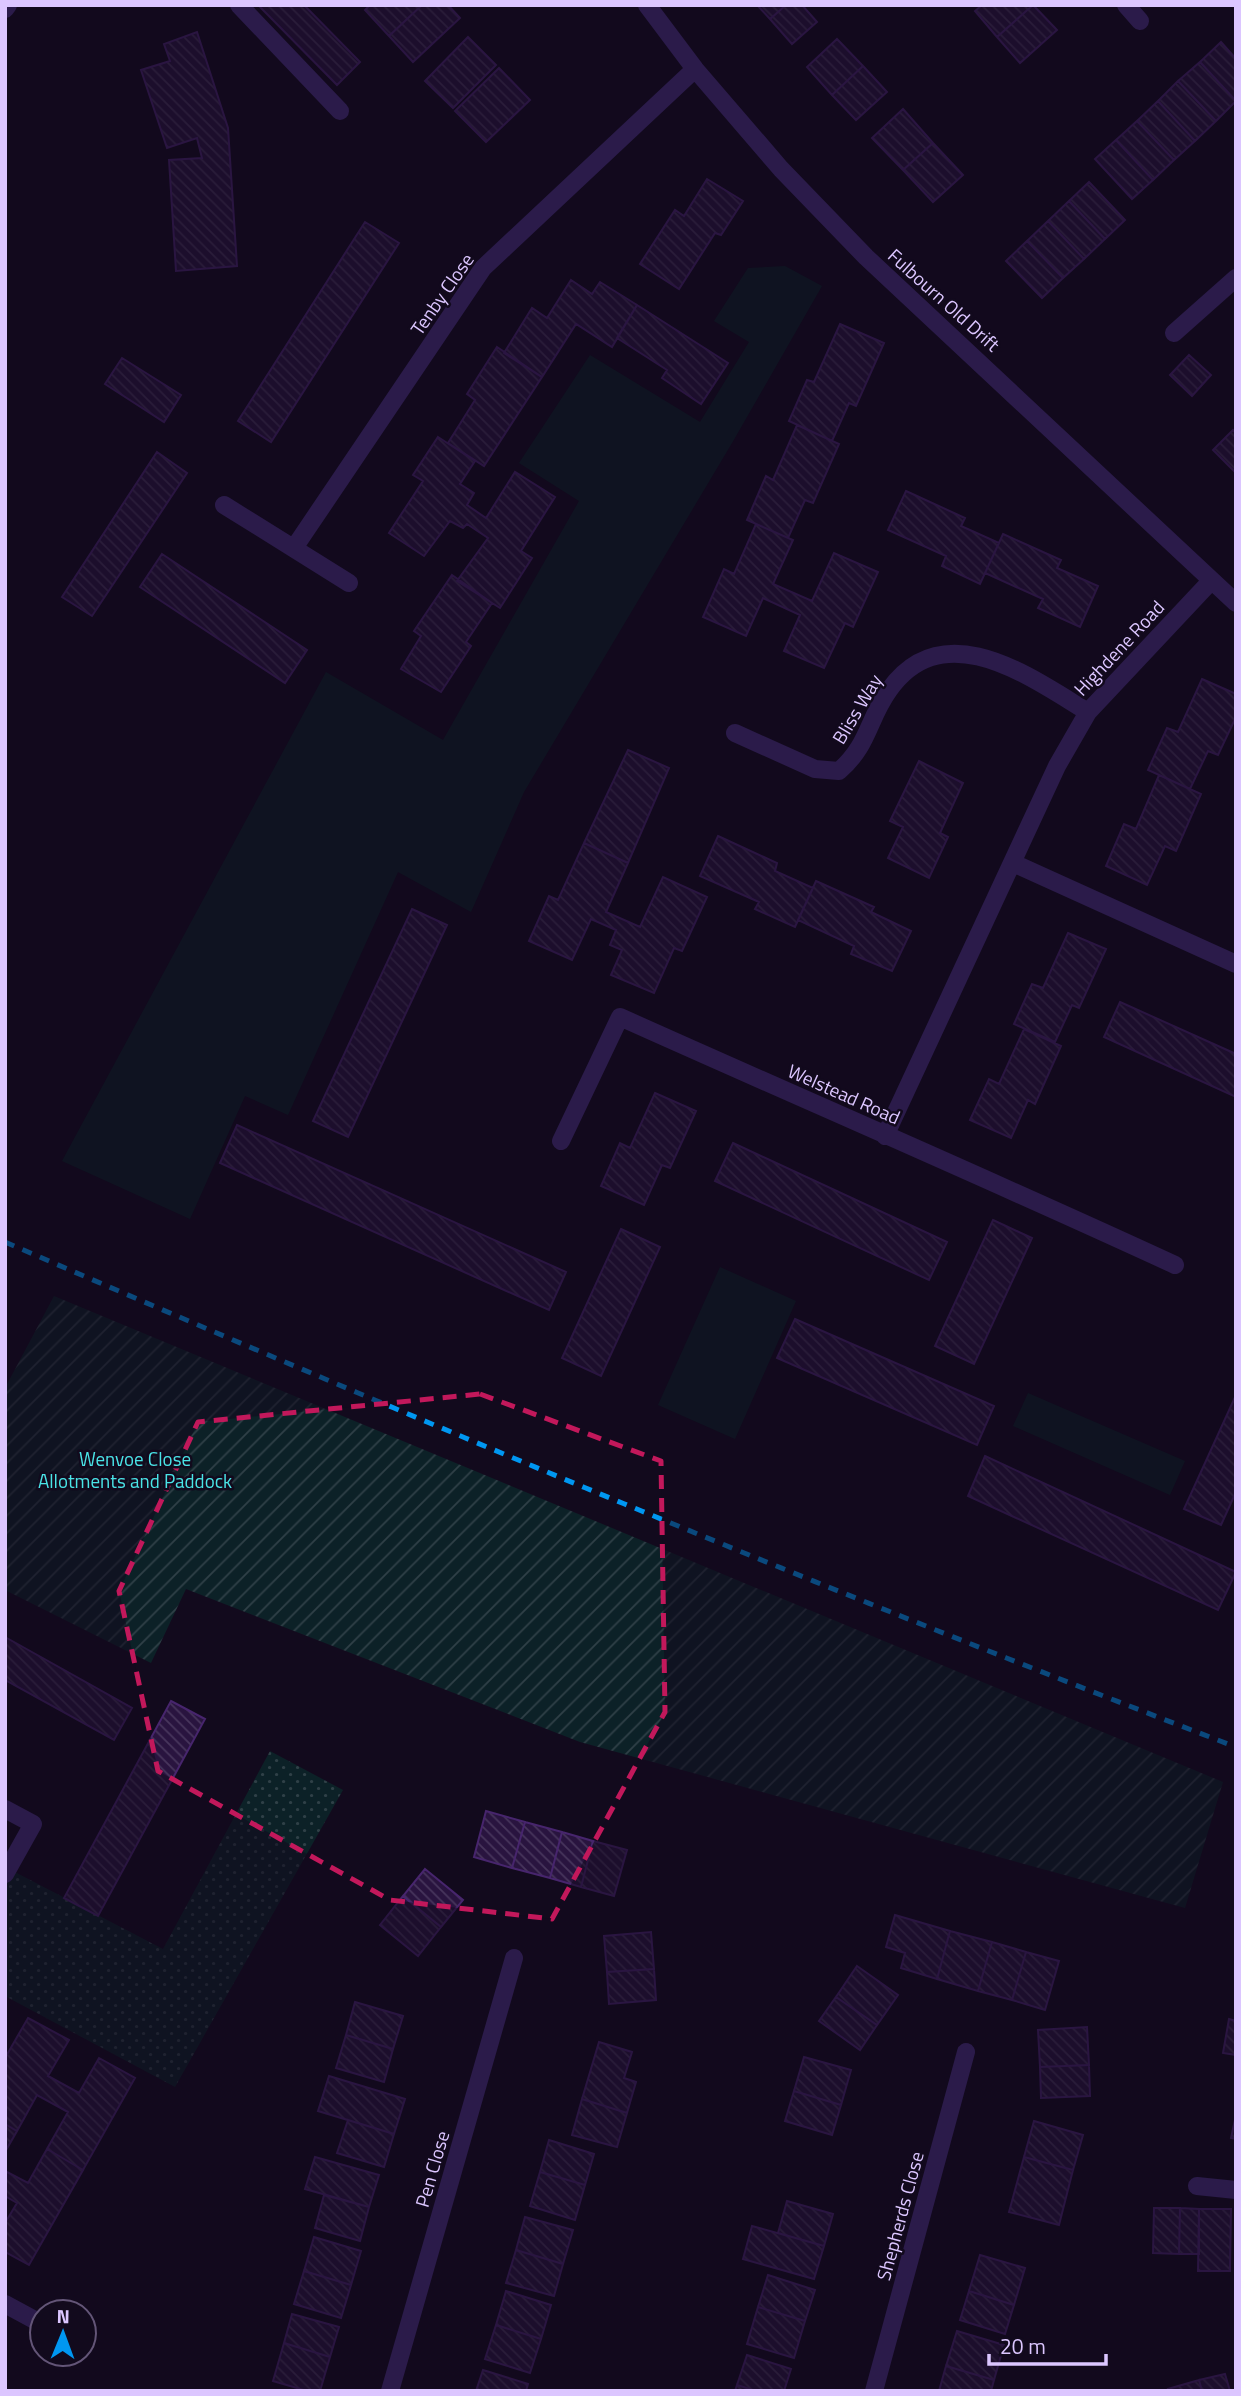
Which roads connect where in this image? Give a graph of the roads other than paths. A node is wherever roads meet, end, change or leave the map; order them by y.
1 (239, 5) edge
2 (647, 5) edge
3 (1126, 5) edge
4 (1140, 21) dead end
5 (695, 69) junction
6 (340, 111) dead end
7 (1236, 278) edge
8 (1174, 333) dead end
9 (224, 505) dead end
10 (294, 548) junction
11 (1210, 580) junction
12 (349, 583) dead end
13 (1236, 603) edge
14 (1088, 712) junction
15 (734, 733) dead end
16 (1013, 863) junction
17 (1236, 964) edge
18 (885, 1136) junction
19 (561, 1141) dead end
20 (1175, 1265) dead end
21 (5, 1809) edge
22 (5, 1874) edge
23 (514, 1958) dead end
24 (966, 2052) dead end
25 (1197, 2186) dead end
26 (1236, 2190) edge
27 (5, 2304) edge
28 (28, 2317) edge
29 (390, 2391) edge
30 (874, 2391) edge

1 - 6 street
2 - 5 street, Fulbourn Old Drift
3 - 4 street
5 - 10 street, Tenby Close
5 - 11 street, Fulbourn Old Drift
7 - 8 street
9 - 10 street
10 - 12 street
11 - 13 street, Fulbourn Old Drift
11 - 14 street, Highdene Road
14 - 15 street, Bliss Way
14 - 16 street, Highdene Road
16 - 17 street
16 - 18 street, Highdene Road
18 - 19 street, Welstead Road
18 - 20 street, Welstead Road
21 - 22 street
23 - 29 street, Pen Close
24 - 30 street, Shepherds Close
25 - 26 street
27 - 28 street

